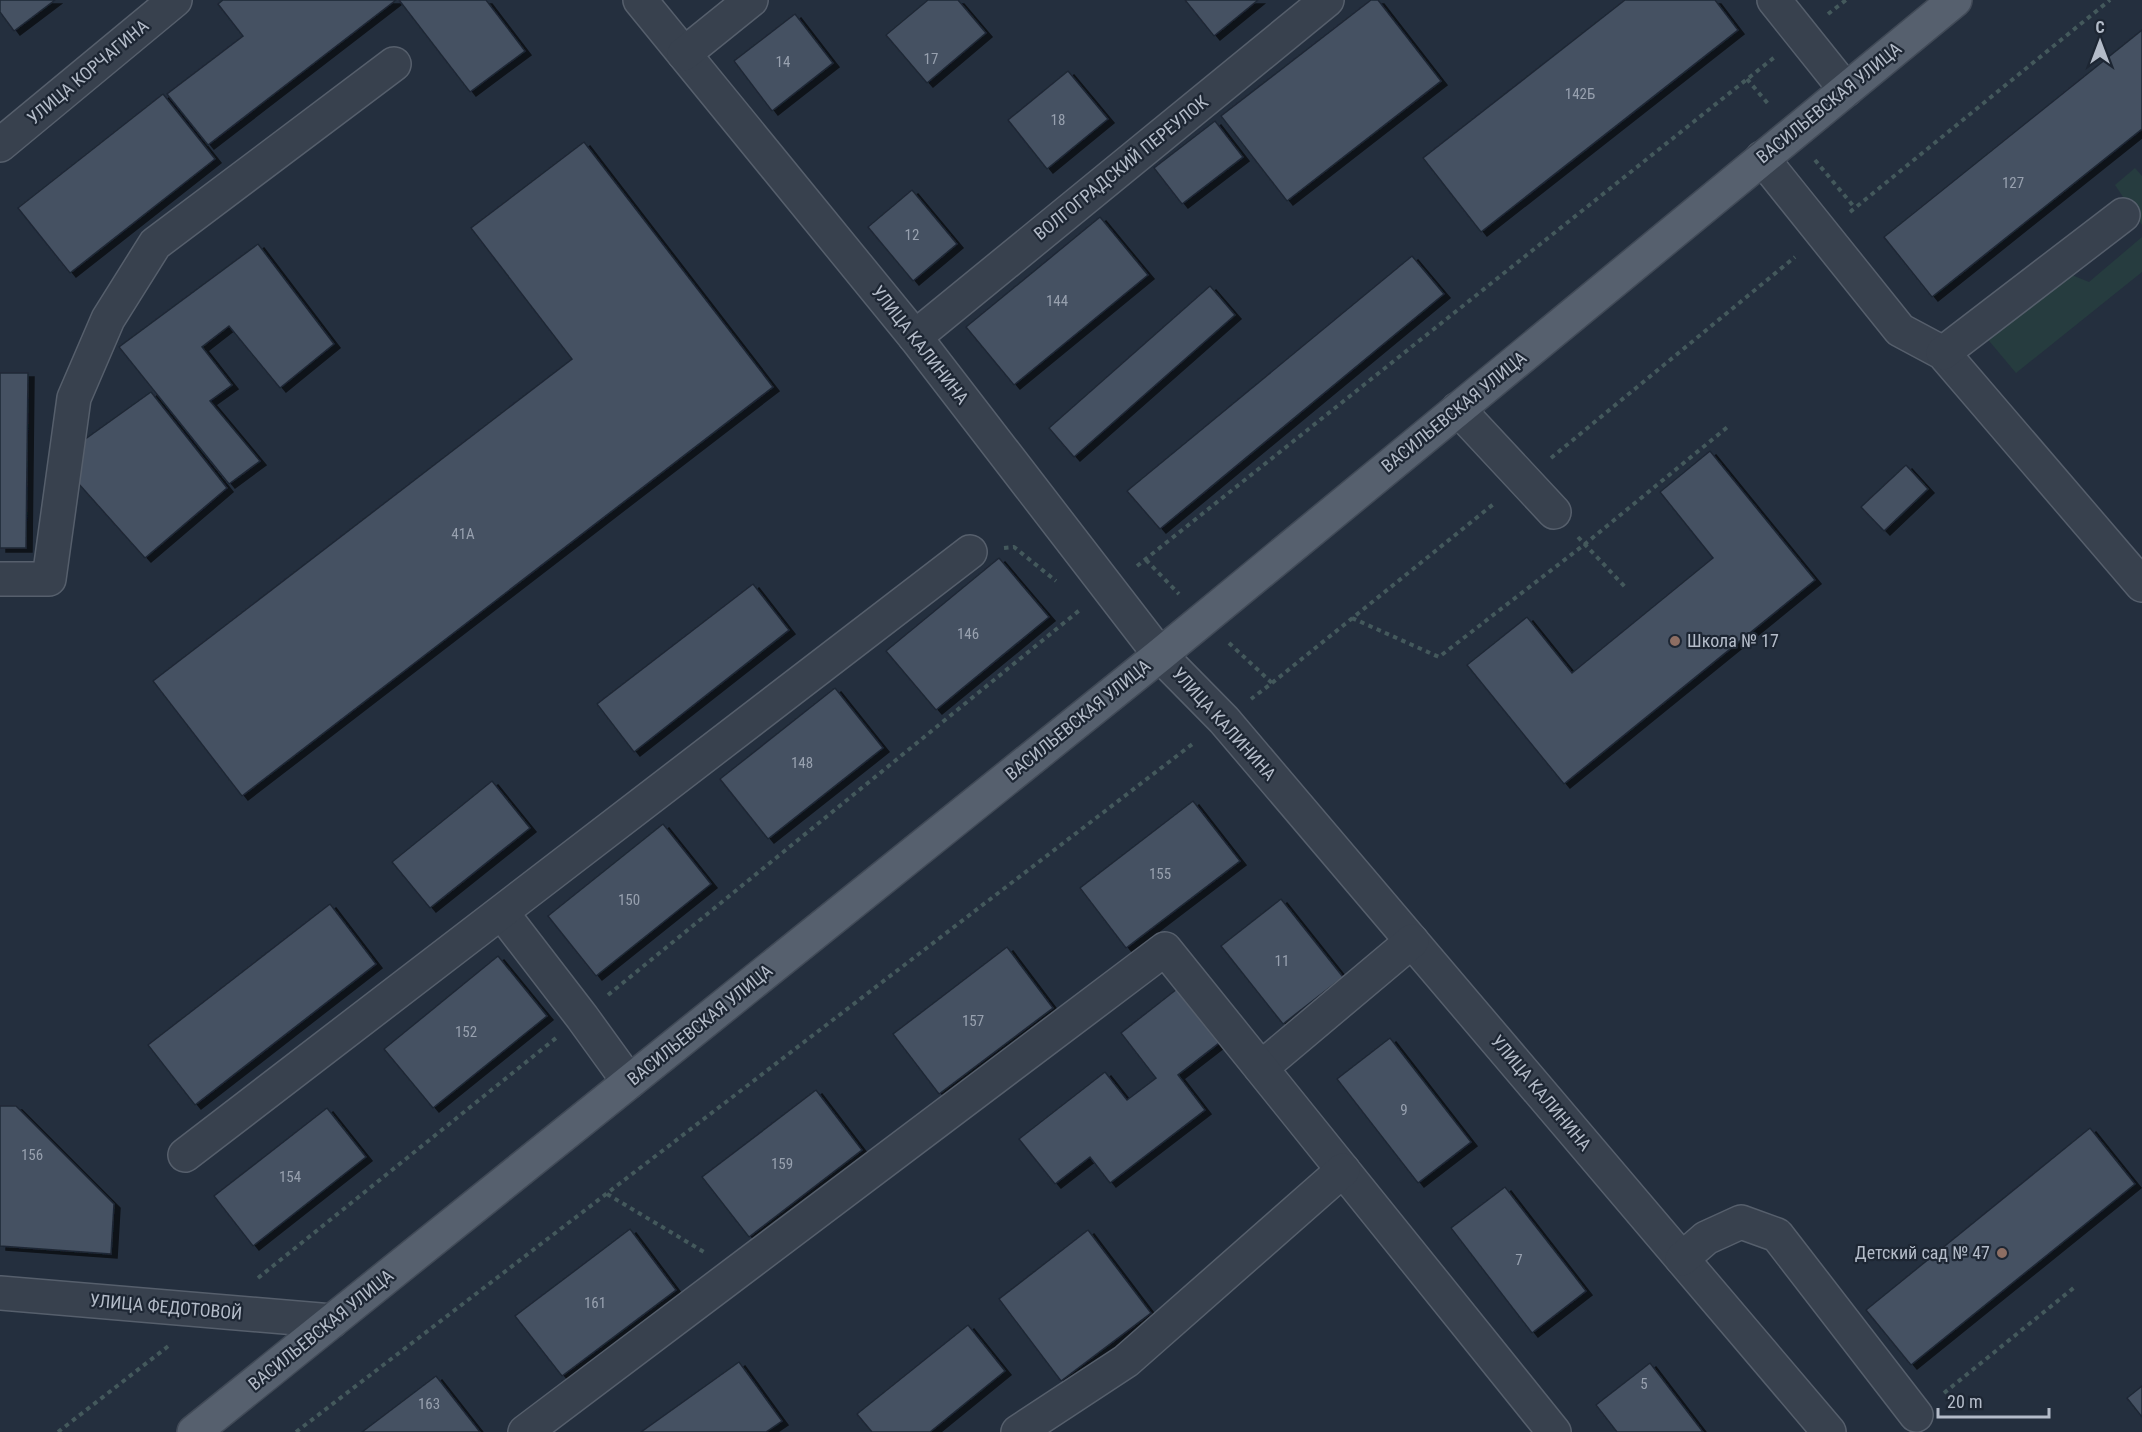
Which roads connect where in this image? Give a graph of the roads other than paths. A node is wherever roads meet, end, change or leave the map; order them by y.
1 (175, 0) edge
2 (640, 0) edge
3 (751, 0) edge
4 (1327, 0) edge
5 (1774, 0) edge
6 (1955, 0) edge
7 (684, 54) junction
8 (394, 64) dead end
9 (1846, 90) junction
10 (0, 145) edge
11 (1762, 158) junction
12 (2123, 215) dead end
13 (915, 337) junction
14 (1943, 353) junction
15 (1458, 409) junction
16 (1554, 512) road end
17 (970, 552) road end
18 (0, 579) edge
19 (2142, 585) edge
20 (1160, 655) junction
21 (502, 913) junction
22 (1412, 941) junction
23 (1261, 1068) junction
24 (629, 1082) junction
25 (185, 1155) dead end
26 (1342, 1170) junction
27 (1682, 1259) junction
28 (0, 1293) edge
29 (332, 1321) junction
30 (1916, 1415) road end
31 (194, 1432) edge
32 (525, 1432) edge
33 (1018, 1432) edge
34 (1554, 1432) edge
35 (1829, 1432) edge

1 - 10 street, УЛИЦА КОРЧАГИНА
2 - 7 street, УЛИЦА КАЛИНИНА
3 - 7 street
4 - 13 street, ВОЛГОГРАДСКИЙ ПЕРЕУЛОК
5 - 9 street
6 - 9 main road, ВАСИЛЬЕВСКАЯ УЛИЦА
7 - 13 street, УЛИЦА КАЛИНИНА
8 - 18 street
9 - 11 main road, ВАСИЛЬЕВСКАЯ УЛИЦА
11 - 14 street
11 - 15 main road, ВАСИЛЬЕВСКАЯ УЛИЦА
12 - 14 street
13 - 20 street, УЛИЦА КАЛИНИНА
14 - 19 street
15 - 16 street
15 - 20 main road, ВАСИЛЬЕВСКАЯ УЛИЦА
17 - 21 street
20 - 22 street, УЛИЦА КАЛИНИНА
20 - 24 main road, ВАСИЛЬЕВСКАЯ УЛИЦА
21 - 24 street
21 - 25 street
22 - 23 street
22 - 27 street, УЛИЦА КАЛИНИНА
23 - 26 street
23 - 32 street
24 - 29 main road, ВАСИЛЬЕВСКАЯ УЛИЦА
26 - 33 street
26 - 34 street
27 - 30 street
27 - 35 street, УЛИЦА КАЛИНИНА
28 - 29 street, УЛИЦА ФЕДОТОВОЙ
29 - 31 main road, ВАСИЛЬЕВСКАЯ УЛИЦА

